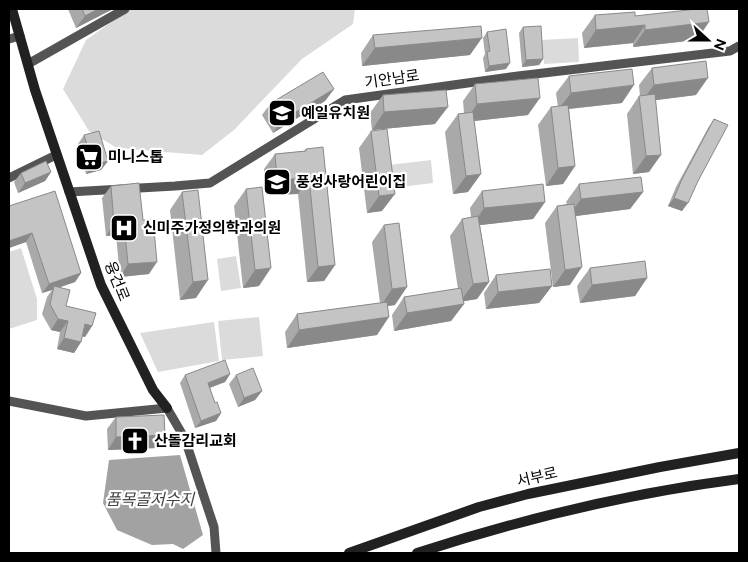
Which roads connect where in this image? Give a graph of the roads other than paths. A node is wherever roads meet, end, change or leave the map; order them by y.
1 (12, 9) edge
2 (125, 9) edge
3 (20, 36) junction
4 (9, 39) edge
5 (739, 46) edge
6 (28, 64) junction
7 (56, 155) junction
8 (9, 178) edge
9 (69, 192) junction
10 (9, 401) edge
11 (167, 408) junction
12 (739, 453) edge
13 (739, 479) edge
14 (216, 553) edge
15 (349, 553) edge
16 (417, 553) edge

1 - 3 main road, 융건로
2 - 6 street
3 - 4 street
3 - 6 main road, 융건로
5 - 9 street, 기안남로
6 - 7 main road, 융건로
7 - 8 street
7 - 9 main road, 융건로
9 - 11 main road, 융건로
10 - 11 street
11 - 14 street, 융건로
12 - 15 main road, 서부로
13 - 16 main road

